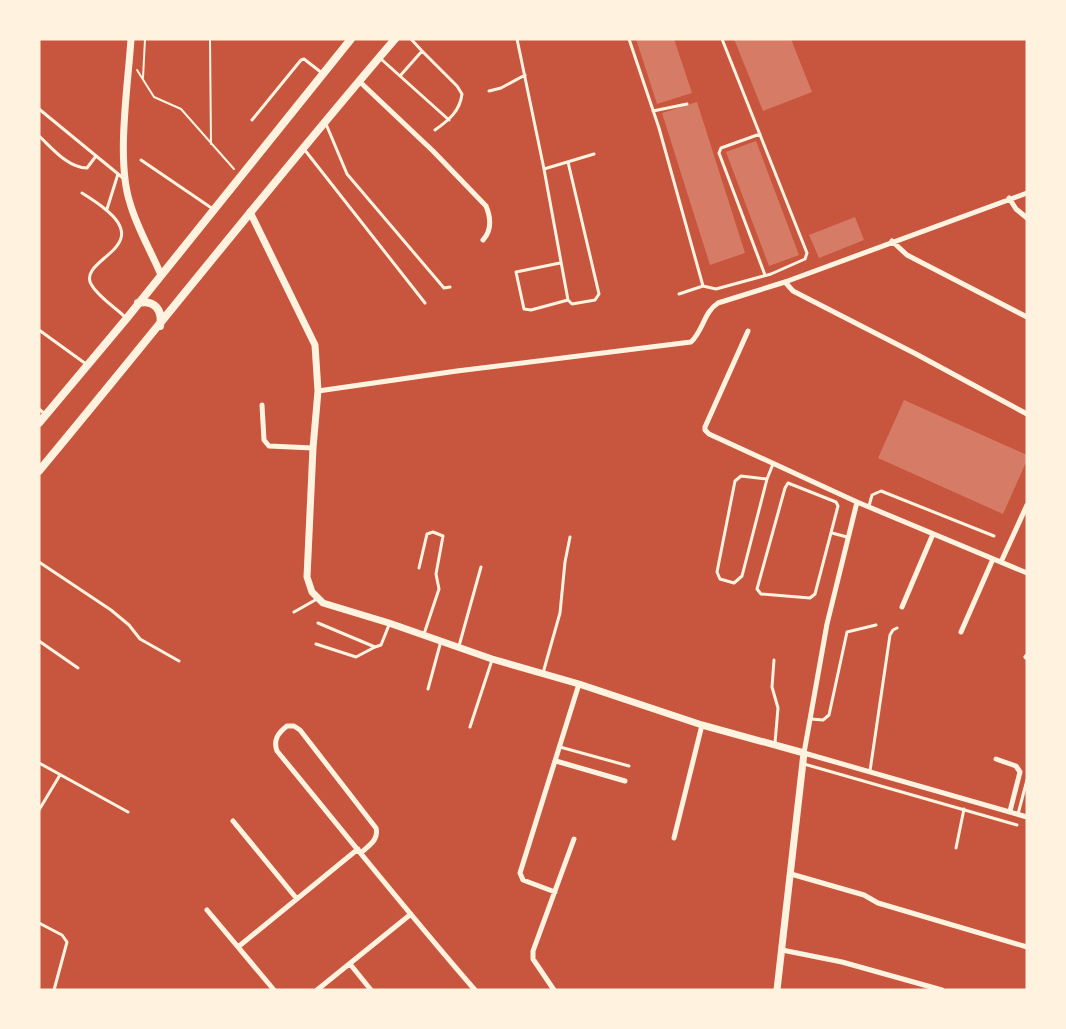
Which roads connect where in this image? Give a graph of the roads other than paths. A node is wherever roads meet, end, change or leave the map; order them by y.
1 (131, 39) edge
2 (395, 39) edge
3 (411, 39) edge
4 (517, 39) edge
5 (629, 39) edge
6 (722, 39) edge
7 (348, 40) edge
8 (422, 51) junction
9 (379, 58) junction
10 (322, 74) junction
11 (525, 75) junction
12 (400, 76) junction
13 (359, 81) junction
14 (489, 91) dead end
15 (687, 104) dead end
16 (39, 109) edge
17 (653, 111) junction
18 (252, 120) dead end
19 (449, 120) junction
20 (324, 121) junction
21 (435, 130) dead end
22 (760, 134) junction
23 (39, 136) edge
24 (302, 147) junction
25 (594, 154) dead end
26 (96, 156) junction
27 (141, 160) dead end
28 (568, 162) junction
29 (544, 169) junction
30 (118, 174) junction
31 (125, 179) junction
32 (82, 193) dead end
33 (1027, 193) edge
34 (1009, 198) junction
35 (106, 209) junction
36 (213, 209) junction
37 (250, 212) junction
38 (1027, 218) edge
39 (483, 240) dead end
40 (892, 242) junction
41 (560, 263) junction
42 (161, 275) junction
43 (765, 276) junction
44 (785, 282) junction
45 (703, 286) junction
46 (450, 287) dead end
47 (679, 294) dead end
48 (568, 300) junction
49 (138, 303) junction
50 (425, 303) dead end
51 (1027, 317) edge
52 (127, 318) junction
53 (160, 326) junction
54 (39, 330) edge
55 (748, 331) dead end
56 (87, 365) junction
57 (318, 391) junction
58 (262, 405) dead end
59 (43, 412) edge
60 (1027, 414) edge
61 (39, 423) edge
62 (313, 448) junction
63 (773, 464) junction
64 (39, 471) edge
65 (767, 478) junction
66 (857, 502) junction
67 (1027, 505) edge
68 (869, 506) junction
69 (832, 533) junction
70 (933, 534) junction
71 (994, 536) dead end
72 (570, 537) dead end
73 (847, 537) junction
74 (993, 559) junction
75 (39, 562) edge
76 (1001, 562) junction
77 (481, 567) dead end
78 (419, 568) dead end
79 (1027, 573) edge
80 (317, 599) junction
81 (902, 607) dead end
82 (294, 612) dead end
83 (318, 623) dead end
84 (389, 623) junction
85 (876, 625) dead end
86 (897, 628) dead end
87 (961, 632) dead end
88 (424, 636) junction
89 (39, 641) edge
90 (441, 641) junction
91 (316, 644) dead end
92 (375, 647) junction
93 (458, 648) junction
94 (492, 659) junction
95 (774, 660) dead end
96 (178, 661) dead end
97 (78, 668) dead end
98 (543, 673) junction
99 (579, 684) junction
100 (428, 688) dead end
101 (809, 719) junction
102 (702, 725) junction
103 (470, 727) dead end
104 (774, 745) junction
105 (560, 747) junction
106 (804, 753) junction
107 (996, 759) dead end
108 (556, 760) junction
109 (39, 763) edge
110 (804, 764) junction
111 (629, 766) dead end
112 (870, 771) junction
113 (60, 775) junction
114 (1027, 780) edge
115 (625, 781) dead end
116 (964, 809) junction
117 (39, 810) edge
118 (1010, 811) junction
119 (128, 812) dead end
120 (1018, 814) junction
121 (1027, 817) edge
122 (233, 821) dead end
123 (1017, 825) dead end
124 (674, 837) dead end
125 (574, 839) dead end
126 (956, 848) dead end
127 (360, 851) junction
128 (791, 874) junction
129 (555, 892) junction
130 (297, 899) junction
131 (207, 910) dead end
132 (411, 914) junction
133 (39, 922) edge
134 (238, 947) junction
135 (1027, 947) edge
136 (782, 950) junction
137 (350, 964) junction
138 (54, 990) edge
139 (274, 990) edge
140 (317, 990) edge
141 (371, 990) edge
142 (476, 990) edge
143 (554, 990) edge
144 (777, 990) edge
145 (942, 990) edge

1 - 31 street
2 - 9 main road
3 - 8 lane
4 - 11 lane
5 - 17 lane
6 - 22 lane
7 - 10 main road
8 - 12 lane
8 - 19 lane
9 - 12 lane
9 - 13 main road
10 - 18 lane
10 - 36 main road
11 - 14 lane
11 - 29 lane
12 - 19 lane
13 - 20 main road
13 - 39 street
15 - 17 lane
16 - 26 lane
17 - 45 lane
19 - 21 lane
20 - 24 main road
20 - 46 lane
22 - 43 lane
22 - 43 lane
23 - 26 lane
24 - 37 main road
24 - 50 lane
25 - 28 lane
26 - 30 lane
27 - 36 lane
28 - 29 lane
28 - 48 lane
29 - 41 lane
30 - 31 lane
30 - 35 lane
31 - 42 street
32 - 35 lane
33 - 34 street
34 - 38 street
34 - 40 street
35 - 52 lane
36 - 42 main road
37 - 53 main road
37 - 57 street
40 - 44 street
40 - 51 street
41 - 48 lane
41 - 48 lane
42 - 49 main road
43 - 45 lane
44 - 57 street
44 - 60 street
45 - 47 lane
49 - 52 main road
49 - 53 main road
52 - 56 main road
53 - 64 main road
54 - 56 lane
55 - 63 street
56 - 59 main road
57 - 62 street
58 - 62 street
59 - 61 main road
62 - 80 street
63 - 65 lane
63 - 66 street
65 - 65 lane
66 - 68 street
66 - 73 street
67 - 76 street
68 - 70 street
68 - 71 lane
69 - 69 lane
69 - 73 lane
70 - 74 street
70 - 81 street
72 - 98 lane
73 - 101 street
74 - 76 street
74 - 87 street
75 - 96 lane
76 - 79 street
77 - 93 lane
78 - 88 lane
80 - 82 lane
80 - 84 street
83 - 92 lane
84 - 88 street
84 - 92 lane
85 - 101 lane
86 - 112 lane
88 - 90 street
89 - 97 lane
90 - 93 street
90 - 100 lane
91 - 92 lane
93 - 94 street
94 - 98 street
94 - 103 lane
95 - 104 lane
98 - 99 street
99 - 102 street
99 - 105 street
101 - 106 street
102 - 104 street
102 - 124 street
104 - 106 street
105 - 108 street
105 - 111 lane
106 - 110 street
106 - 112 street
107 - 118 street
108 - 115 street
108 - 129 street
109 - 113 lane
110 - 116 lane
110 - 128 street
112 - 118 street
113 - 117 lane
113 - 119 lane
114 - 120 lane
116 - 123 lane
116 - 126 lane
118 - 120 street
120 - 121 street
122 - 130 street
125 - 129 street
127 - 127 street
127 - 130 street
127 - 132 street
128 - 135 street
128 - 136 street
129 - 143 street
130 - 134 street
131 - 134 street
132 - 137 street
132 - 142 street
133 - 138 lane
134 - 139 street
136 - 144 street
136 - 145 street
137 - 140 street
137 - 141 street

